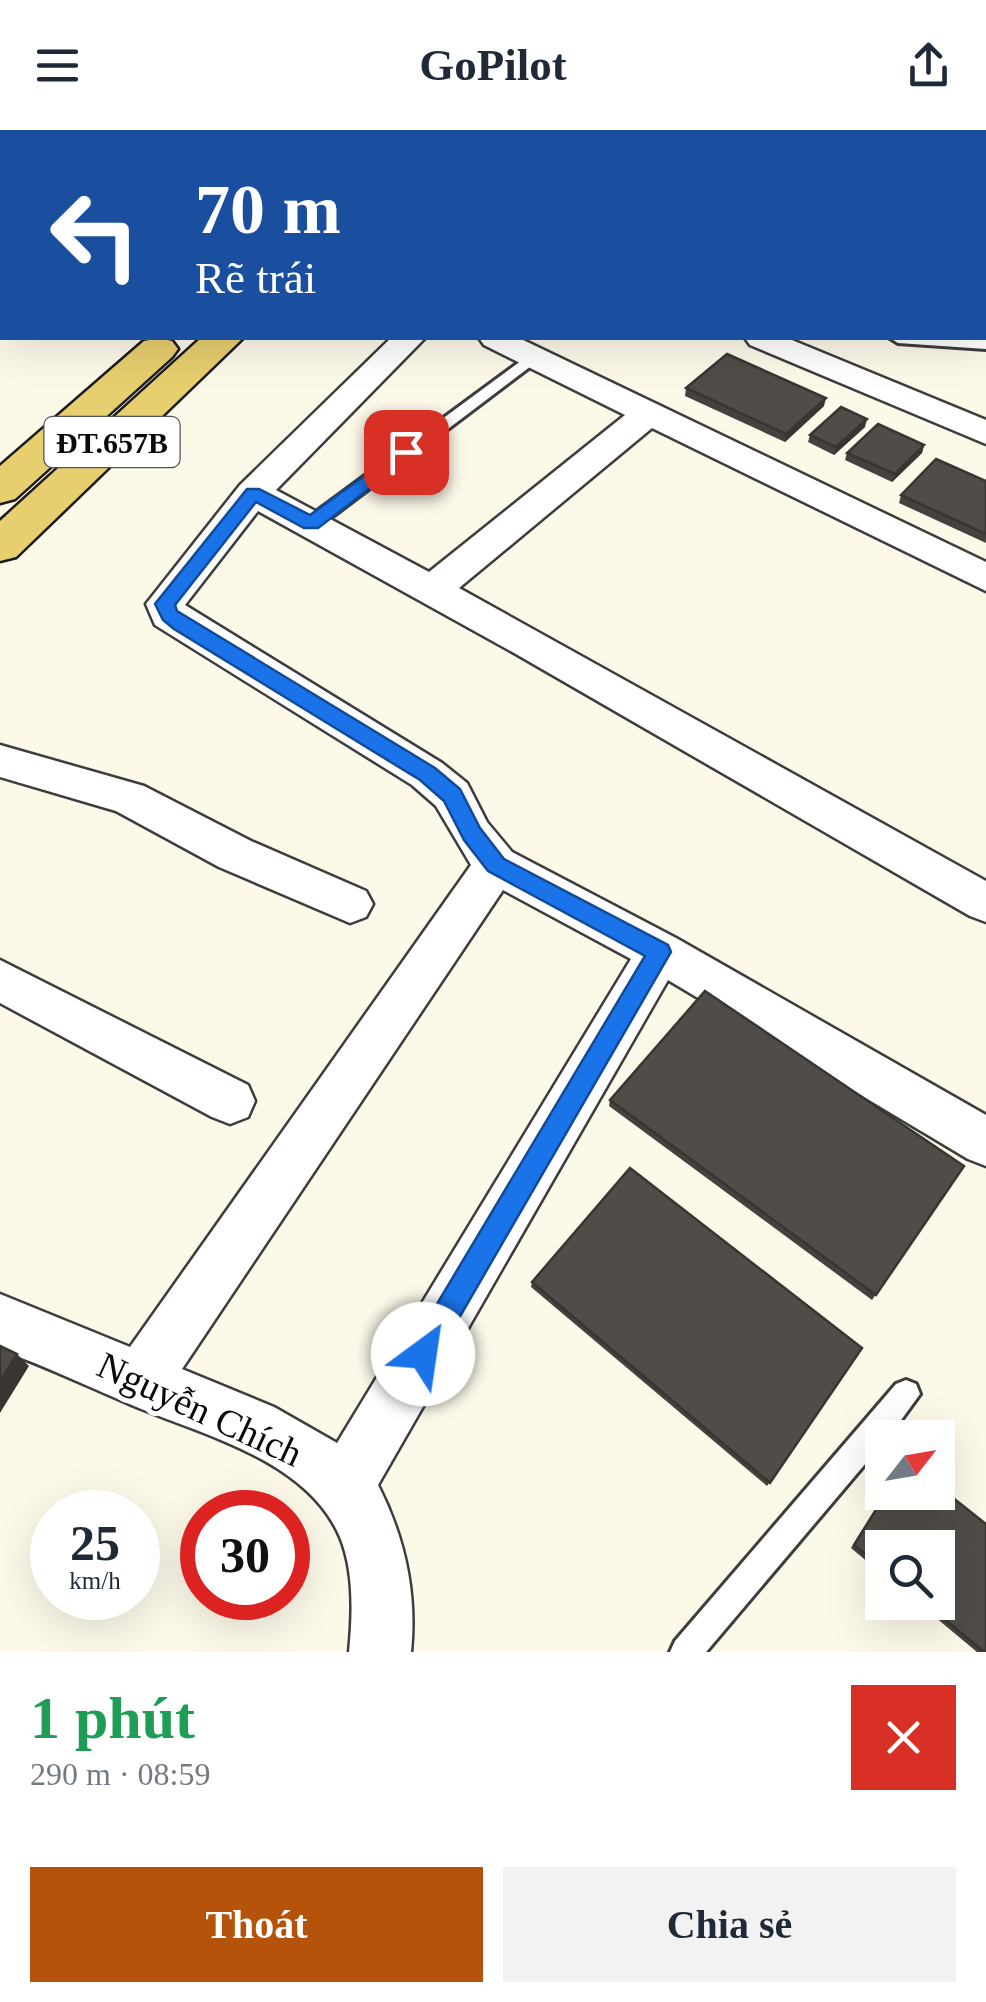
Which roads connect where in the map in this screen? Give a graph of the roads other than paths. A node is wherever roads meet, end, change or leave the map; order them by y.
1 (169, 340) edge
2 (222, 340) edge
3 (407, 340) edge
4 (499, 340) edge
5 (766, 340) edge
6 (927, 340) edge
7 (986, 344) edge
8 (533, 356) junction
9 (648, 414) junction
10 (986, 434) edge
11 (0, 489) edge
12 (253, 493) junction
13 (311, 524) junction
14 (0, 546) edge
15 (986, 578) edge
16 (434, 588) junction
17 (0, 761) edge
18 (496, 865) junction
19 (986, 903) edge
20 (350, 904) dead end
21 (660, 952) junction
22 (0, 980) edge
23 (230, 1101) dead end
24 (986, 1142) edge
25 (0, 1322) edge
26 (141, 1380) junction
27 (906, 1394) dead end
28 (344, 1487) junction
29 (380, 1652) edge
30 (686, 1652) edge

1 - 11 main road, ĐT.657B
2 - 14 main road, ĐT.657B
3 - 12 street
4 - 8 street
5 - 10 street
6 - 7 lane
8 - 9 street
8 - 13 lane
9 - 15 street
9 - 16 street
12 - 13 street
12 - 18 street
13 - 16 street
16 - 19 street
17 - 20 street
18 - 21 street
18 - 26 street
21 - 24 street
21 - 28 street
22 - 23 street
25 - 26 street, Nguyễn Chích
26 - 28 street, Nguyễn Chích
27 - 30 lane
28 - 29 street, Nguyễn Chích

